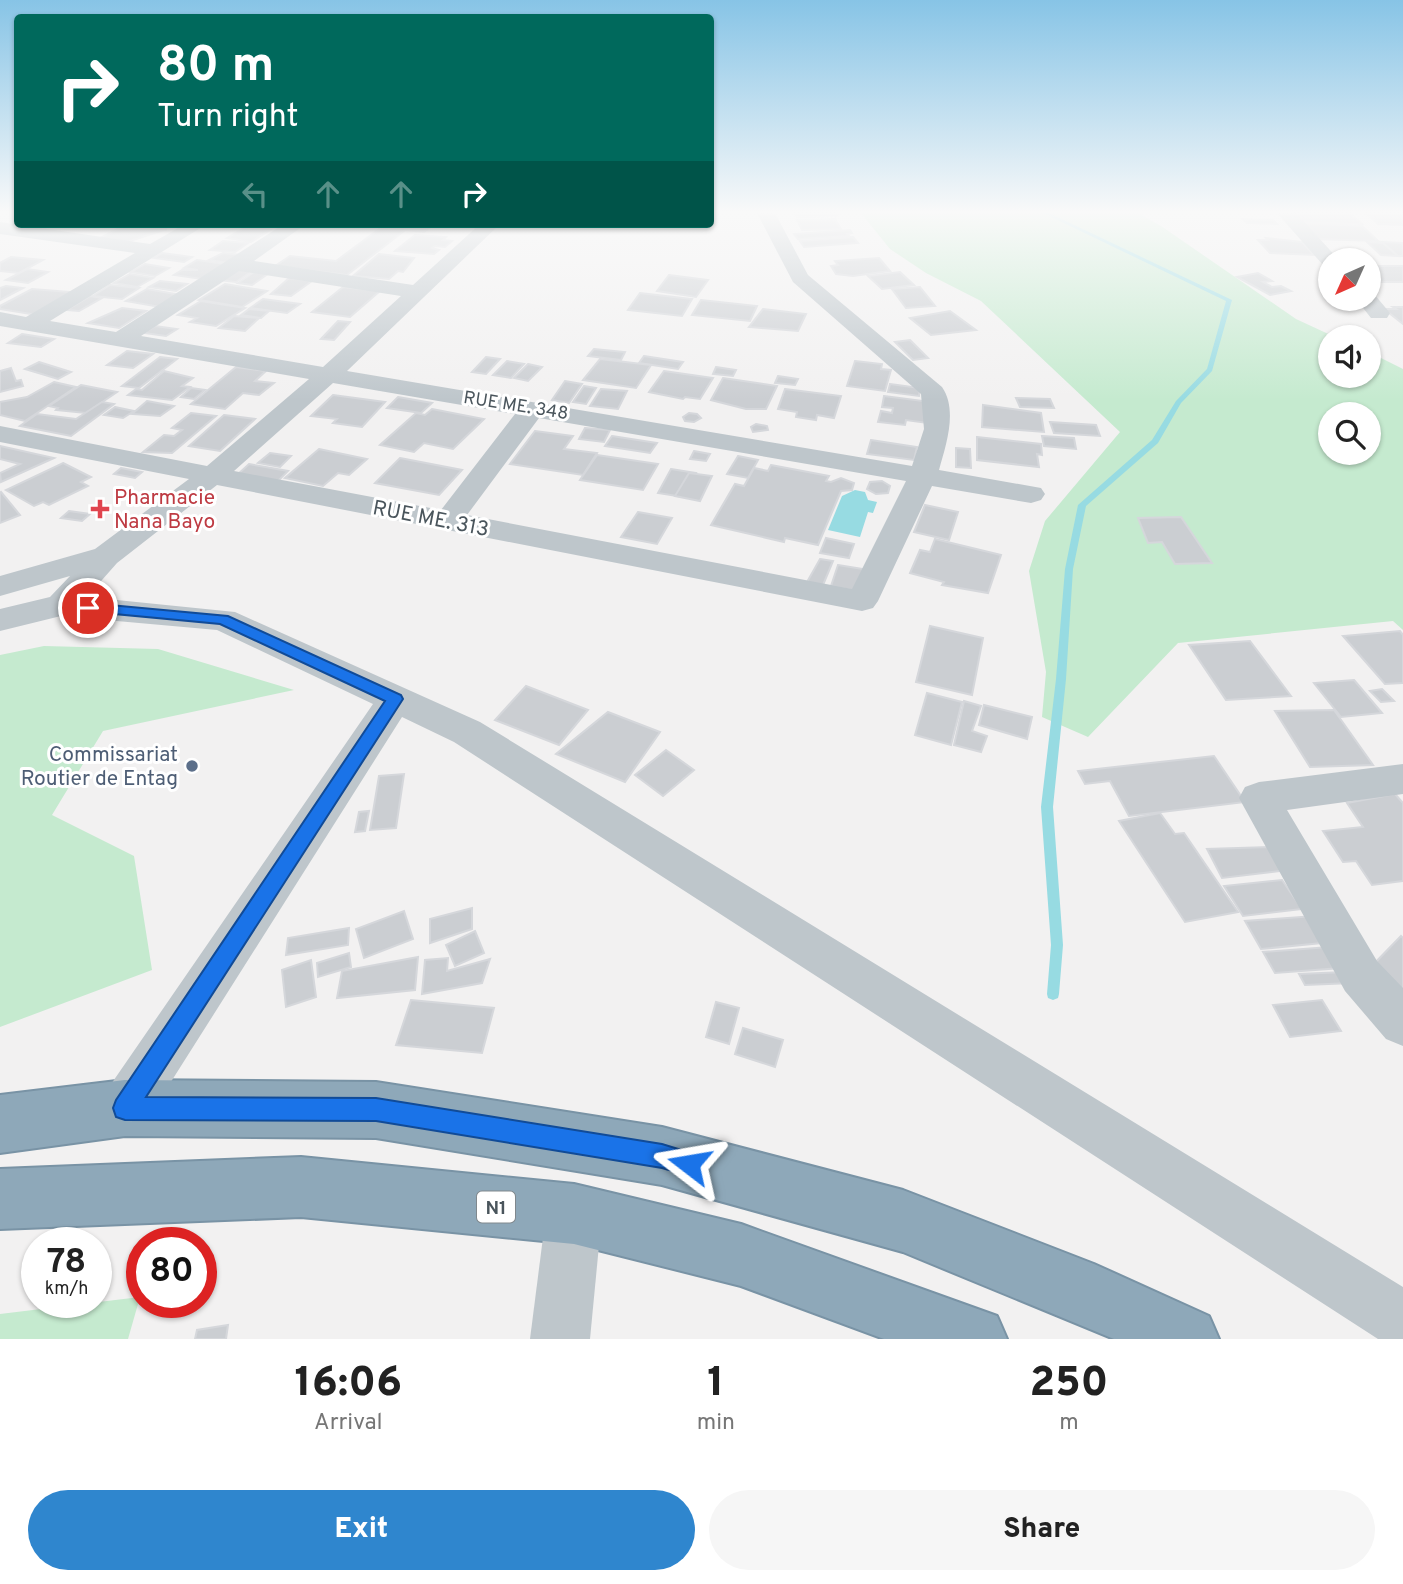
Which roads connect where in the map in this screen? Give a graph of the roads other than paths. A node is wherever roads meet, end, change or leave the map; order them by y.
1 (110, 275) edge
2 (219, 275) edge
3 (311, 275) edge
4 (433, 275) edge
5 (799, 275) edge
6 (418, 292) junction
7 (0, 319) edge
8 (29, 324) junction
9 (121, 340) junction
10 (329, 374) junction
11 (533, 408) junction
12 (0, 434) edge
13 (924, 473) junction
14 (211, 476) junction
15 (1031, 494) dead end
16 (448, 521) junction
17 (106, 556) junction
18 (0, 586) edge
19 (61, 605) junction
20 (0, 620) edge
21 (395, 699) junction
22 (1403, 779) edge
23 (1403, 1023) edge
24 (125, 1108) junction
25 (0, 1124) edge
26 (0, 1199) edge
27 (574, 1214) junction
28 (1403, 1321) edge
29 (560, 1339) edge
30 (974, 1339) edge
31 (1186, 1339) edge

1 - 8 street
2 - 9 street
3 - 6 street
4 - 6 street
5 - 13 street
6 - 10 street
7 - 8 street, RUE ME. 348
8 - 9 street, RUE ME. 348
9 - 10 street, RUE ME. 348
10 - 11 street, RUE ME. 348
10 - 14 street
11 - 13 street, RUE ME. 348
11 - 16 street
12 - 14 street, RUE ME. 313
13 - 15 street, RUE ME. 348
13 - 16 street, RUE ME. 313
14 - 16 street, RUE ME. 313
14 - 17 street
17 - 18 street
17 - 19 street
19 - 20 street
19 - 21 street
21 - 24 street
21 - 28 street
22 - 23 street
24 - 25 highway
24 - 31 highway
26 - 27 highway, N1
27 - 29 street
27 - 30 highway, N1

